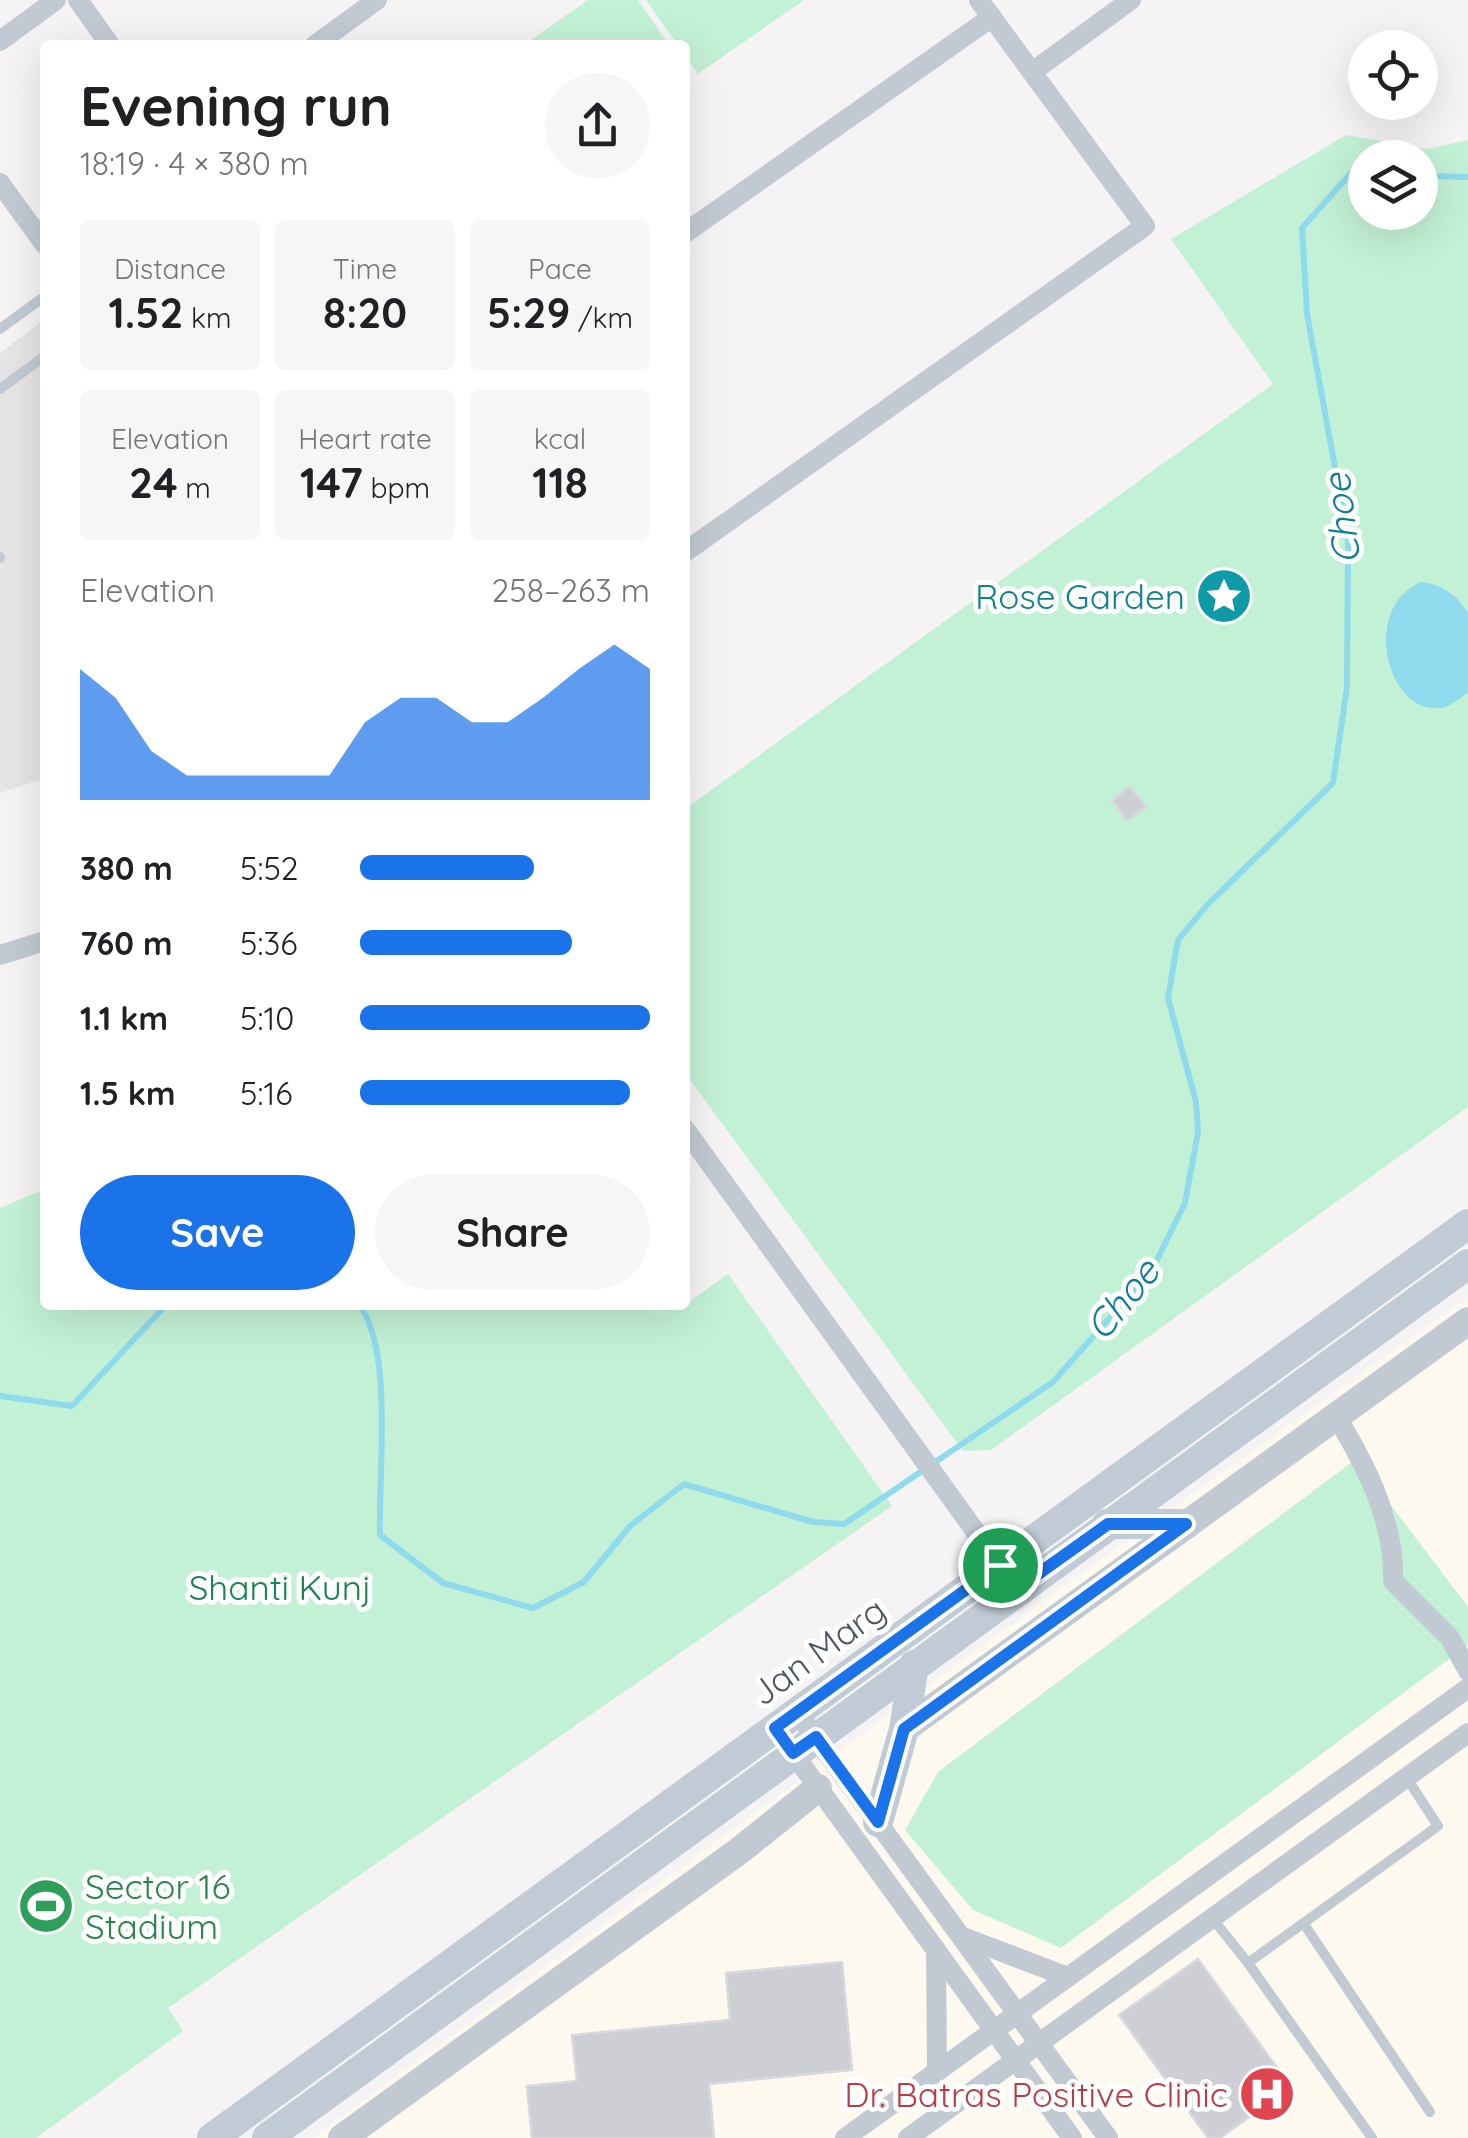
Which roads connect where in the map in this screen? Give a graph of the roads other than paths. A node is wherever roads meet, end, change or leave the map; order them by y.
1 (56, 0) edge
2 (78, 0) edge
3 (376, 0) edge
4 (1132, 0) edge
5 (986, 8) edge
6 (106, 40) edge
7 (321, 40) edge
8 (0, 41) edge
9 (1032, 72) junction
10 (0, 183) edge
11 (690, 229) edge
12 (40, 238) edge
13 (40, 300) edge
14 (0, 329) edge
15 (40, 360) edge
16 (0, 390) edge
17 (690, 548) edge
18 (40, 943) edge
19 (0, 955) edge
20 (690, 1136) edge
21 (1468, 1224) edge
22 (1468, 1264) edge
23 (1468, 1321) edge
24 (1336, 1416) junction
25 (1108, 1524) junction
26 (1186, 1524) junction
27 (1008, 1577) junction
28 (914, 1665) junction
29 (1468, 1671) edge
30 (1468, 1688) edge
31 (786, 1720) junction
32 (904, 1729) junction
33 (1468, 1733) edge
34 (804, 1745) junction
35 (1406, 1777) junction
36 (818, 1788) junction
37 (878, 1822) junction
38 (1212, 1918) junction
39 (1304, 1924) junction
40 (961, 1937) junction
41 (936, 1950) junction
42 (1248, 1962) junction
43 (1068, 1977) junction
44 (1018, 2014) junction
45 (994, 2031) junction
46 (1039, 2044) junction
47 (1016, 2060) junction
48 (937, 2072) junction
49 (1430, 2112) dead end
50 (212, 2138) edge
51 (267, 2138) edge
52 (342, 2138) edge
53 (846, 2138) edge
54 (908, 2138) edge
55 (1072, 2138) edge
56 (1108, 2138) edge
57 (1372, 2138) edge

1 - 8 street
2 - 6 street
3 - 7 street
4 - 9 street
5 - 9 street
5 - 11 street
9 - 17 street
10 - 12 street
13 - 14 lane
15 - 16 lane
18 - 19 street
20 - 27 street
21 - 27 main road, Jan Marg
22 - 25 main road, Jan Marg
23 - 24 street
24 - 26 street
24 - 29 street
25 - 26 main road
25 - 27 main road, Jan Marg
26 - 32 street
27 - 28 main road, Jan Marg
27 - 31 main road, Jan Marg
28 - 32 main road
28 - 34 main road, Jan Marg
30 - 43 street
31 - 34 street
31 - 50 main road, Jan Marg
32 - 37 main road
33 - 35 street
34 - 36 street
34 - 37 street
34 - 51 main road, Jan Marg
35 - 38 street
35 - 39 lane
36 - 41 street
36 - 52 street
37 - 40 street
38 - 42 lane
38 - 46 street
39 - 42 lane
39 - 49 lane
40 - 43 street
40 - 44 street
41 - 45 street
41 - 48 street
42 - 57 lane
43 - 44 street
44 - 45 street
44 - 46 street
45 - 47 street
45 - 48 street
46 - 47 street
46 - 56 street
47 - 54 street
47 - 55 street
48 - 53 street

